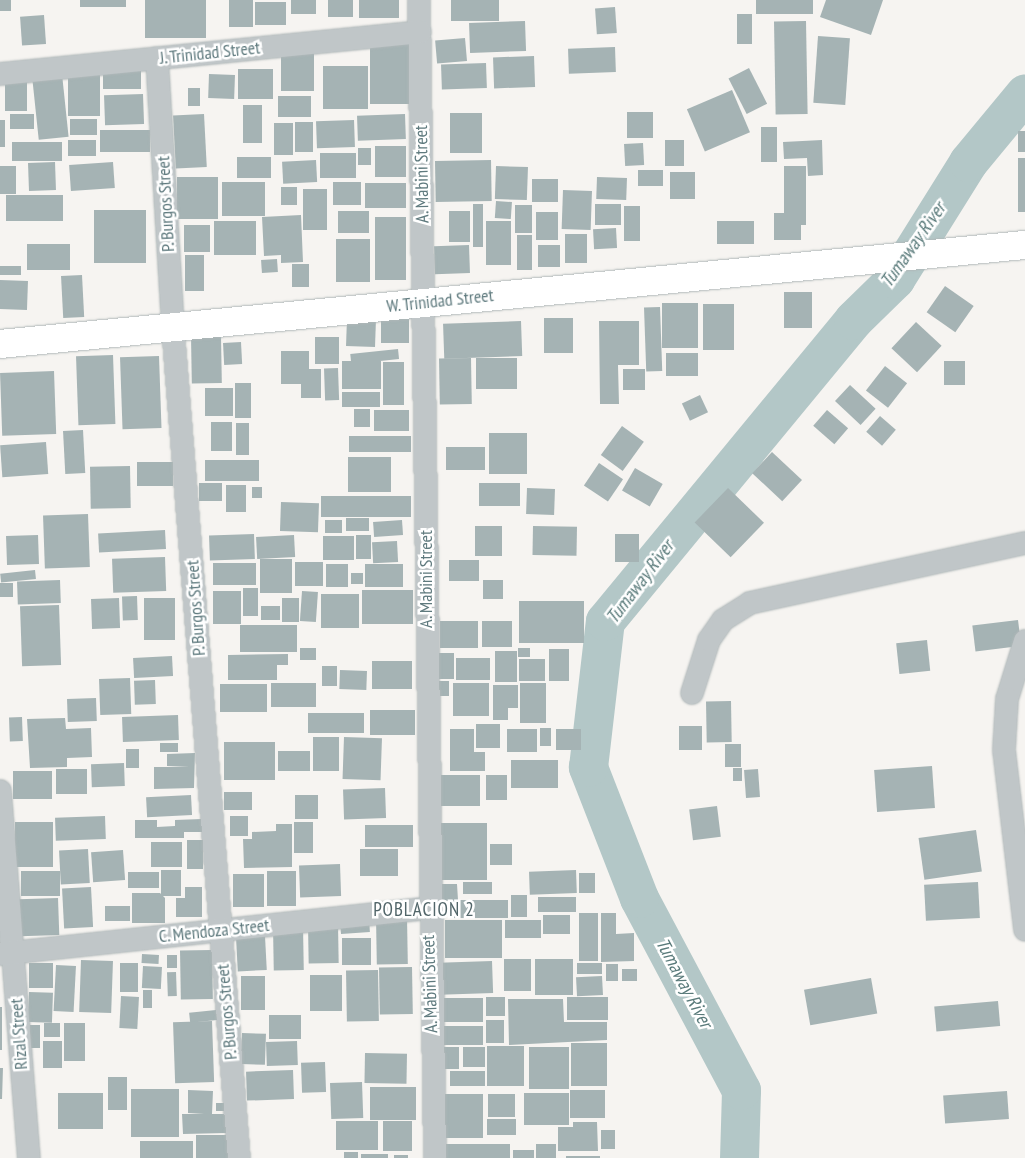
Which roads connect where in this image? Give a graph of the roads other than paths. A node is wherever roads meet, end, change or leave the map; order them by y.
1 (419, 0) edge
2 (420, 32) junction
3 (158, 58) junction
4 (0, 74) edge
5 (1025, 245) edge
6 (424, 303) junction
7 (173, 329) junction
8 (0, 344) edge
9 (1025, 543) edge
10 (1025, 641) edge
11 (692, 693) dead end
12 (0, 791) edge
13 (428, 908) junction
14 (220, 930) junction
15 (1025, 930) edge
16 (6, 953) edge
17 (29, 1158) edge
18 (239, 1158) edge
19 (435, 1158) edge

1 - 2 street, A. Mabini Street
2 - 3 street, J. Trinidad Street
2 - 6 street, A. Mabini Street
3 - 4 street, J. Trinidad Street
3 - 7 street, P. Burgos Street
5 - 6 main road, W. Trinidad Street
6 - 7 main road, W. Trinidad Street
6 - 13 street, A. Mabini Street
7 - 8 main road, W. Trinidad Street
7 - 14 street, P. Burgos Street
9 - 11 street
10 - 15 street
12 - 16 street, Rizal Street
13 - 14 street, C. Mendoza Street
13 - 19 street, A. Mabini Street
14 - 16 street, C. Mendoza Street
14 - 18 street, P. Burgos Street
16 - 17 street, Rizal Street

